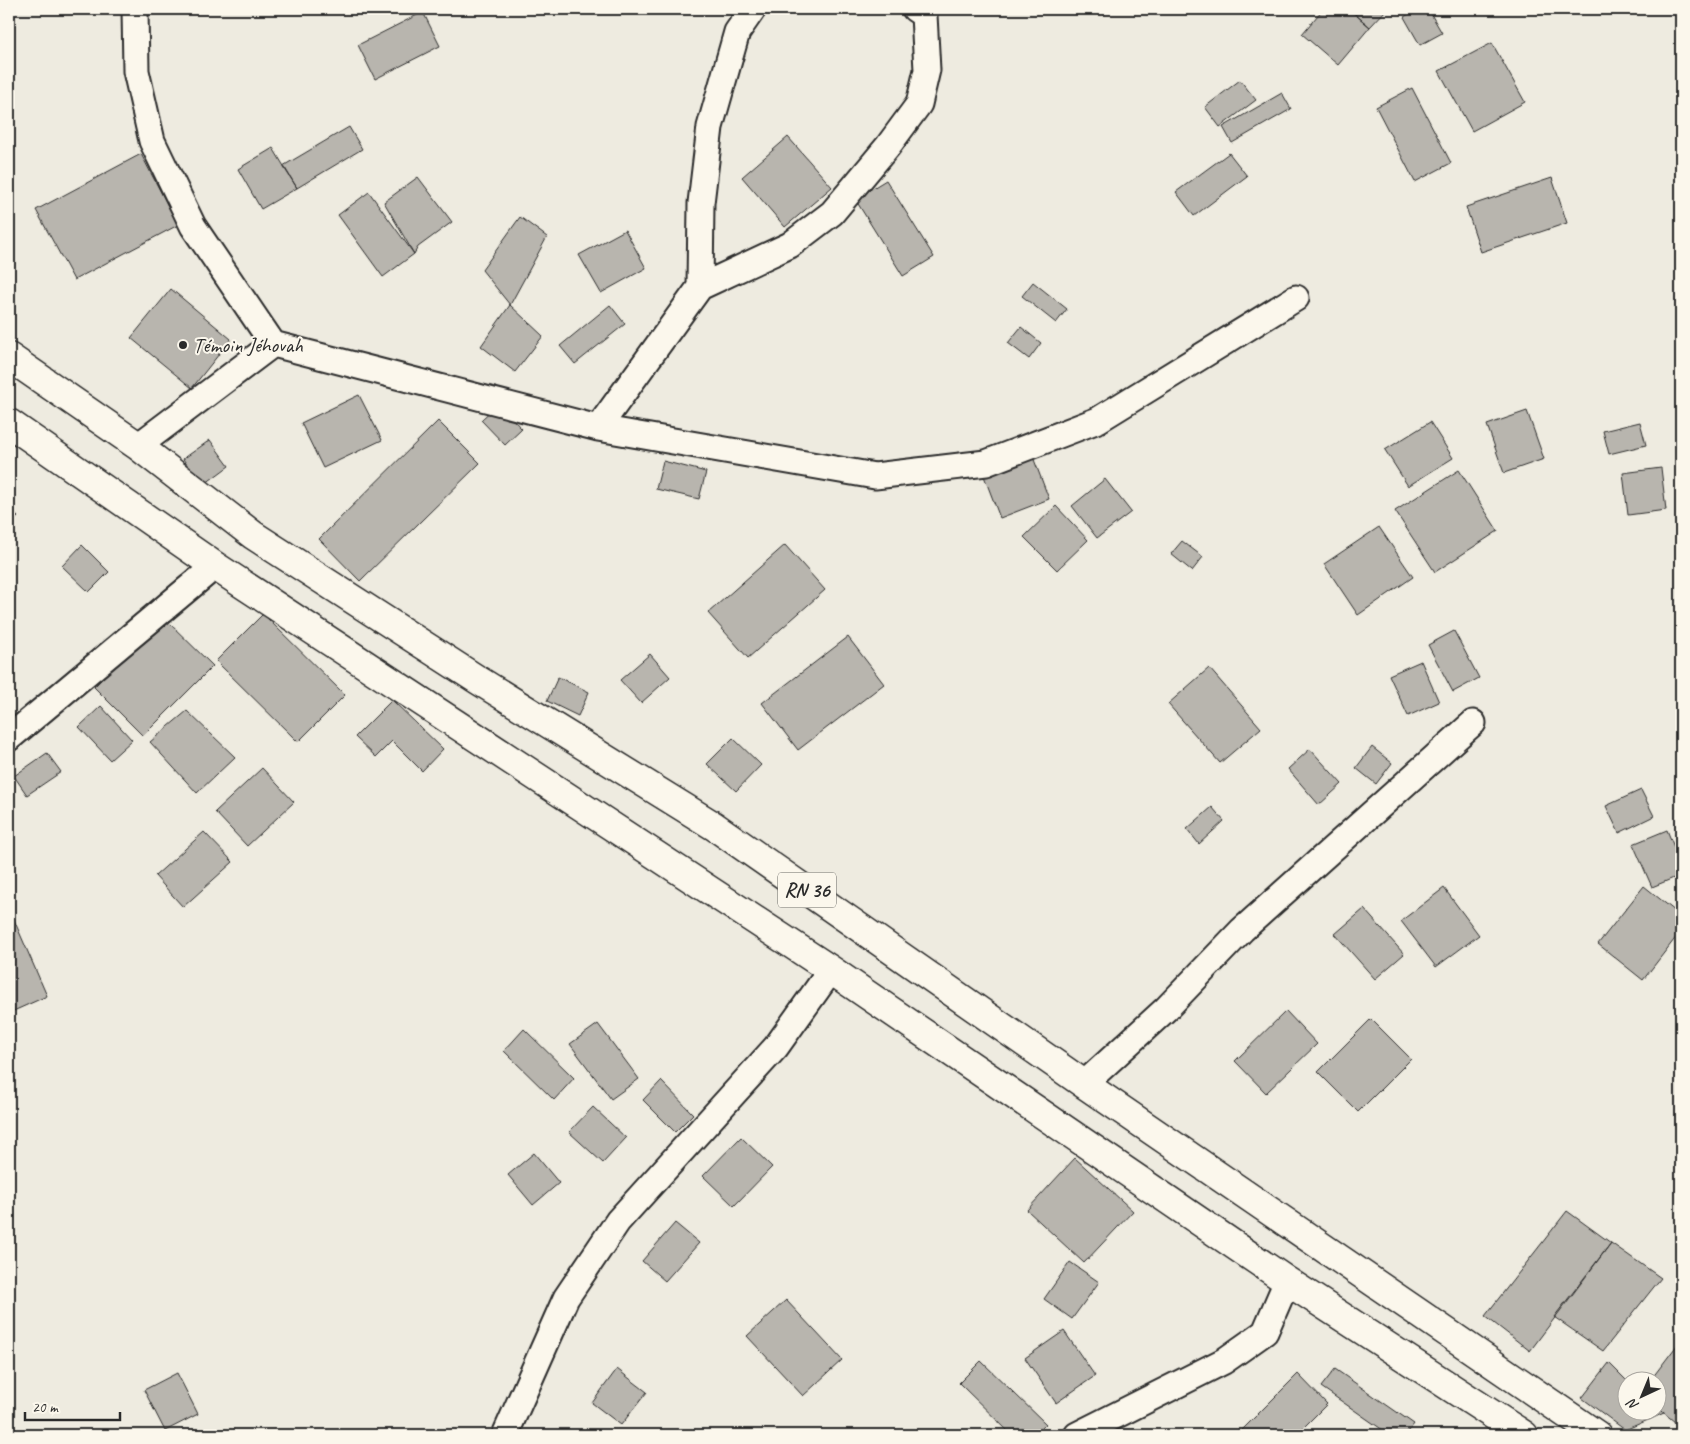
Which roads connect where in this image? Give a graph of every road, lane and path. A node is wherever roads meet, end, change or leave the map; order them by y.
1 (135, 9) edge
2 (752, 9) edge
3 (916, 9) edge
4 (700, 287) junction
5 (1296, 298) dead end
6 (273, 344) junction
7 (9, 357) edge
8 (9, 423) edge
9 (598, 428) junction
10 (138, 446) junction
11 (215, 566) junction
12 (1473, 723) dead end
13 (9, 738) edge
14 (831, 970) junction
15 (1084, 1084) junction
16 (1287, 1281) junction
17 (505, 1435) edge
18 (1077, 1435) edge
19 (1524, 1435) edge
20 (1598, 1435) edge

1 - 6 street
2 - 4 street
3 - 4 street
4 - 9 street
5 - 9 street
6 - 9 street
6 - 10 street
7 - 10 main road, RN 36
8 - 11 main road, RN 36
10 - 15 main road, RN 36
11 - 13 street
11 - 14 main road, RN 36
12 - 15 street
14 - 16 main road, RN 36
14 - 17 street
15 - 20 main road, RN 36
16 - 18 street
16 - 19 main road, RN 36

